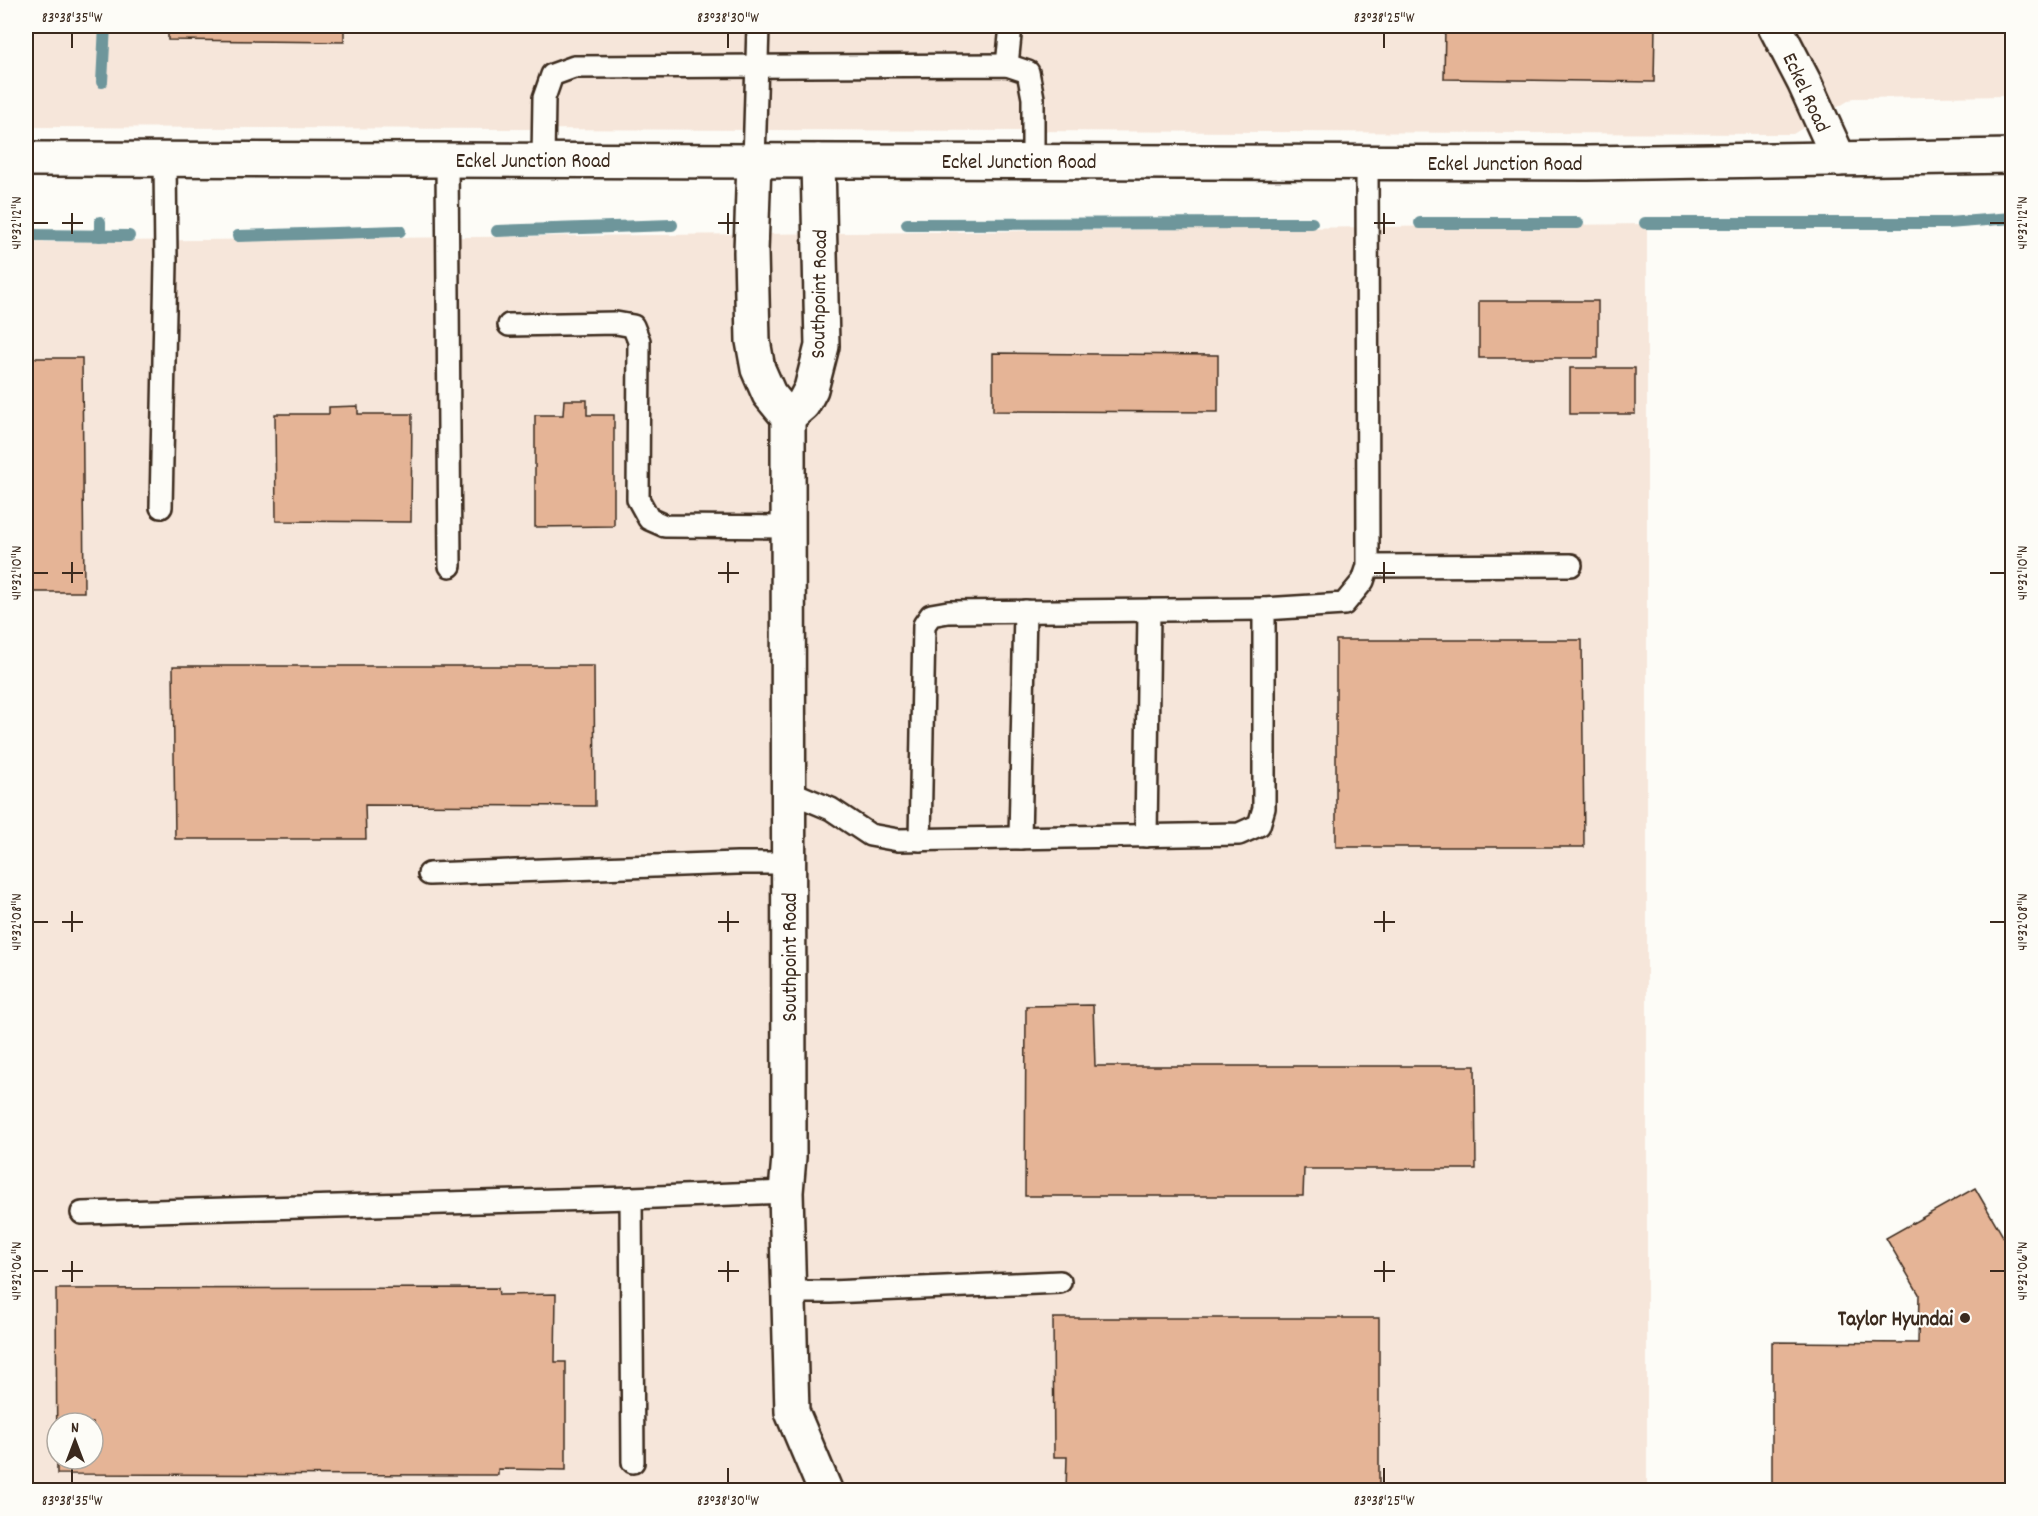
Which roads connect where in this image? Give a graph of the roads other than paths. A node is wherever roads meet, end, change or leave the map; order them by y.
1 (758, 26) edge
2 (1011, 26) edge
3 (1775, 26) edge
4 (1007, 65) junction
5 (757, 67) junction
6 (2013, 156) edge
7 (26, 159) edge
8 (1839, 159) junction
9 (165, 160) junction
10 (447, 160) junction
11 (543, 160) junction
12 (754, 161) junction
13 (818, 161) junction
14 (1033, 162) junction
15 (1367, 162) junction
16 (509, 325) dead end
17 (788, 417) junction
18 (161, 507) dead end
19 (788, 527) junction
20 (1571, 565) dead end
21 (450, 566) dead end
22 (1368, 566) junction
23 (1264, 609) junction
24 (1149, 610) junction
25 (1025, 611) junction
26 (788, 792) junction
27 (1146, 836) junction
28 (1020, 838) junction
29 (920, 840) junction
30 (789, 863) junction
31 (429, 874) dead end
32 (786, 1192) junction
33 (631, 1198) junction
34 (82, 1213) dead end
35 (1060, 1282) dead end
36 (789, 1293) junction
37 (633, 1462) dead end
38 (825, 1491) edge

1 - 5 lane
2 - 4 lane
3 - 8 street, Eckel Road
4 - 5 lane
4 - 14 lane
5 - 11 lane
5 - 12 lane
6 - 8 street, Eckel Junction Road
7 - 9 street, Eckel Junction Road
8 - 15 street, Eckel Junction Road
9 - 10 street, Eckel Junction Road
9 - 18 lane
10 - 11 street, Eckel Junction Road
10 - 21 lane
11 - 12 street, Eckel Junction Road
12 - 13 street, Eckel Junction Road
12 - 17 street
13 - 14 street, Eckel Junction Road
13 - 17 street, Southpoint Road
14 - 15 street, Eckel Junction Road
15 - 22 lane
16 - 19 lane
17 - 19 street, Southpoint Road
19 - 26 street, Southpoint Road
20 - 22 lane
22 - 23 lane
23 - 24 lane
23 - 27 lane
24 - 25 lane
24 - 27 lane
25 - 28 lane
25 - 29 lane
26 - 29 lane
26 - 30 street, Southpoint Road
27 - 28 lane
28 - 29 lane
30 - 31 lane
30 - 32 street, Southpoint Road
32 - 33 lane
32 - 36 street, Southpoint Road
33 - 34 lane
33 - 37 lane
35 - 36 lane
36 - 38 street, Southpoint Road

